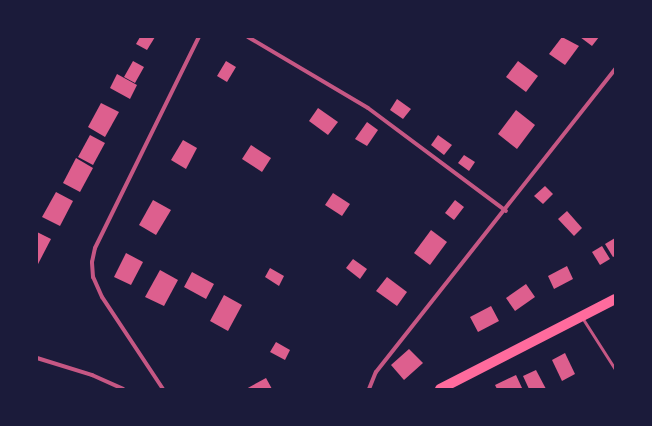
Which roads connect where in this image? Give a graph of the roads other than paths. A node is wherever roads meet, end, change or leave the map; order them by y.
1 (198, 37) edge
2 (248, 37) edge
3 (615, 69) edge
4 (506, 211) junction
5 (615, 299) edge
6 (582, 317) junction
7 (37, 358) edge
8 (615, 369) edge
9 (123, 389) edge
10 (163, 389) edge
11 (369, 389) edge
12 (440, 389) edge

1 - 10 street
2 - 4 street
3 - 4 street
4 - 11 street
5 - 6 main road
6 - 8 lane
6 - 12 main road
7 - 9 street

